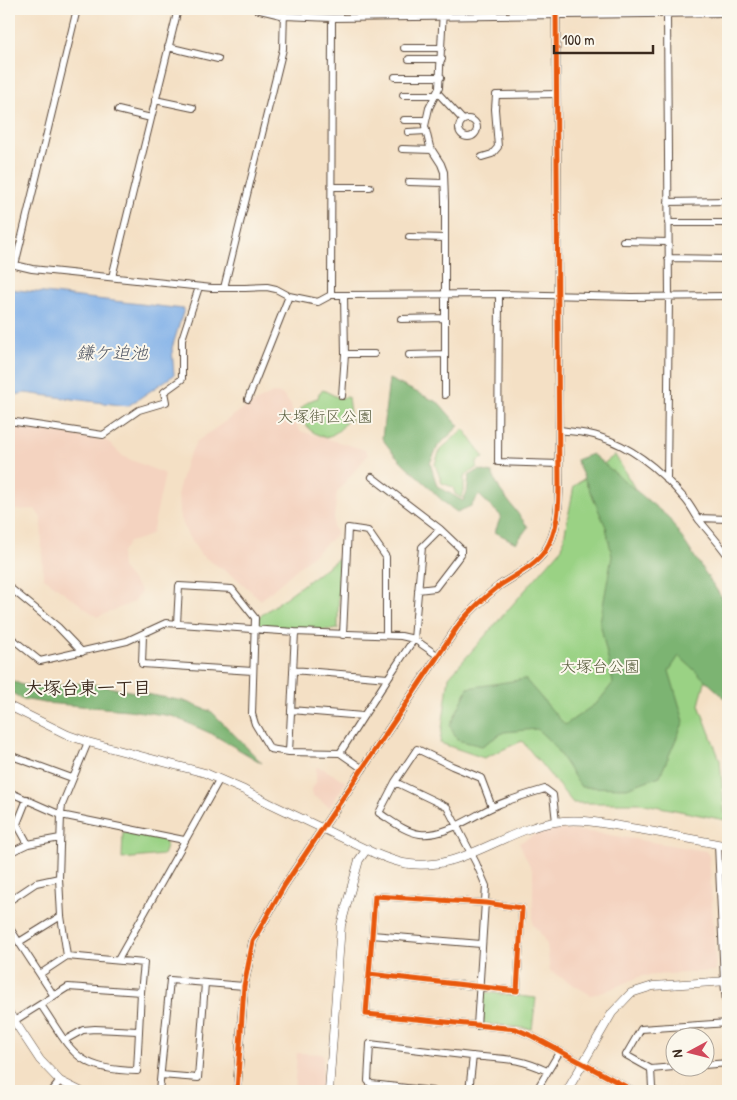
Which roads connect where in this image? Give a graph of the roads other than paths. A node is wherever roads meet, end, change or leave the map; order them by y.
1 (77, 9) edge
2 (178, 9) edge
3 (256, 9) edge
4 (386, 9) edge
5 (443, 9) edge
6 (284, 12) edge
7 (556, 12) edge
8 (667, 13) junction
9 (728, 13) edge
10 (381, 17) junction
11 (332, 18) junction
12 (443, 18) junction
13 (168, 47) junction
14 (404, 48) dead end
15 (442, 48) junction
16 (409, 58) dead end
17 (218, 59) dead end
18 (442, 59) junction
19 (395, 77) dead end
20 (441, 77) junction
21 (437, 93) junction
22 (557, 94) junction
23 (403, 95) dead end
24 (155, 100) junction
25 (193, 108) dead end
26 (118, 110) dead end
27 (151, 118) junction
28 (404, 120) dead end
29 (426, 120) junction
30 (463, 120) dead end
31 (426, 131) junction
32 (408, 132) dead end
33 (402, 149) dead end
34 (432, 150) junction
35 (482, 157) dead end
36 (409, 182) dead end
37 (444, 182) junction
38 (332, 187) junction
39 (370, 187) dead end
40 (668, 202) junction
41 (728, 202) edge
42 (668, 223) junction
43 (728, 223) edge
44 (409, 237) dead end
45 (445, 238) junction
46 (622, 242) dead end
47 (668, 242) junction
48 (668, 258) junction
49 (728, 259) edge
50 (12, 265) edge
51 (112, 277) junction
52 (199, 287) junction
53 (224, 288) junction
54 (445, 294) junction
55 (499, 294) junction
56 (557, 294) junction
57 (331, 295) junction
58 (344, 295) junction
59 (289, 296) junction
60 (669, 296) junction
61 (728, 296) edge
62 (402, 318) dead end
63 (445, 318) junction
64 (345, 354) junction
65 (374, 354) dead end
66 (445, 354) junction
67 (409, 355) dead end
68 (445, 395) dead end
69 (342, 396) dead end
70 (248, 399) dead end
71 (9, 421) edge
72 (558, 430) junction
73 (559, 464) junction
74 (372, 477) dead end
75 (667, 480) junction
76 (698, 518) junction
77 (728, 519) edge
78 (440, 529) junction
79 (728, 556) edge
80 (9, 588) edge
81 (418, 590) junction
82 (177, 624) junction
83 (255, 630) junction
84 (295, 632) junction
85 (143, 635) junction
86 (343, 635) junction
87 (386, 635) junction
88 (9, 636) edge
89 (414, 639) junction
90 (82, 652) junction
91 (437, 656) junction
92 (293, 670) junction
93 (253, 671) junction
94 (388, 678) junction
95 (9, 706) edge
96 (291, 710) junction
97 (363, 716) junction
98 (88, 742) junction
99 (290, 752) junction
100 (340, 753) junction
101 (9, 755) edge
102 (363, 769) junction
103 (72, 778) junction
104 (218, 780) junction
105 (395, 782) junction
106 (9, 792) edge
107 (27, 799) junction
108 (492, 807) junction
109 (61, 815) junction
110 (556, 822) junction
111 (457, 826) junction
112 (324, 828) junction
113 (60, 838) junction
114 (184, 840) junction
115 (28, 844) junction
116 (718, 844) junction
117 (728, 846) edge
118 (367, 849) junction
119 (471, 852) junction
120 (9, 853) edge
121 (59, 878) junction
122 (9, 901) edge
123 (486, 903) junction
124 (60, 916) junction
125 (725, 919) edge
126 (9, 927) edge
127 (372, 935) junction
128 (19, 942) junction
129 (481, 944) junction
130 (67, 956) junction
131 (118, 960) junction
132 (40, 974) junction
133 (369, 974) junction
134 (726, 981) edge
135 (205, 983) junction
136 (244, 986) junction
137 (480, 988) junction
138 (141, 992) junction
139 (54, 996) junction
140 (40, 1004) junction
141 (9, 1013) edge
142 (14, 1021) junction
143 (728, 1023) edge
144 (477, 1026) junction
145 (138, 1031) junction
146 (65, 1040) junction
147 (560, 1051) junction
148 (473, 1056) junction
149 (584, 1063) junction
150 (728, 1064) edge
151 (714, 1065) edge
152 (664, 1068) edge
153 (651, 1069) junction
154 (547, 1071) junction
155 (161, 1075) junction
156 (60, 1081) junction
157 (625, 1089) edge
158 (52, 1091) edge
159 (80, 1091) edge
160 (159, 1091) edge
161 (237, 1091) edge
162 (329, 1091) edge
163 (433, 1091) edge
164 (470, 1091) edge
165 (536, 1091) edge
166 (567, 1091) edge
167 (634, 1091) edge
168 (655, 1091) edge

1 - 50 street
2 - 13 street
3 - 6 street
4 - 10 street
5 - 12 street
6 - 11 street
6 - 53 street
7 - 8 street
7 - 12 street
7 - 22 street
8 - 9 street
8 - 40 street
10 - 11 street
10 - 12 street
11 - 38 street
12 - 15 street
13 - 17 street
13 - 24 street
14 - 15 street
15 - 18 street
16 - 18 street
18 - 20 street
19 - 20 street
20 - 21 street
21 - 23 street
21 - 29 street
21 - 30 street
22 - 35 street
22 - 56 street
24 - 25 street
24 - 27 street
26 - 27 street
27 - 51 street
28 - 29 street
29 - 31 street
31 - 32 street
31 - 34 street
33 - 34 street
34 - 37 street
36 - 37 street
37 - 45 street
38 - 39 street
38 - 57 street
40 - 41 street
40 - 42 street
42 - 43 street
42 - 47 street
44 - 45 street
45 - 54 street
46 - 47 street
47 - 48 street
48 - 49 street
48 - 60 street
50 - 51 street
51 - 52 street
52 - 53 street
52 - 71 street
53 - 59 street
54 - 55 street
54 - 58 street
54 - 63 street
55 - 56 street
55 - 73 street
56 - 60 street
56 - 72 street
57 - 58 street
57 - 59 street
58 - 64 street
59 - 70 street
60 - 61 street
60 - 75 street
62 - 63 street
63 - 66 street
64 - 65 street
64 - 69 street
66 - 67 street
66 - 68 street
72 - 73 street
72 - 75 street
73 - 91 street
74 - 78 street
75 - 76 street
76 - 77 street
76 - 79 street
78 - 81 street
78 - 81 street
80 - 90 street
81 - 89 street
82 - 83 street
82 - 83 street
82 - 85 street
83 - 84 street
83 - 93 street
84 - 86 street
84 - 92 street
85 - 90 street
85 - 93 street
86 - 87 street
86 - 87 street
87 - 89 street
88 - 90 street
89 - 91 street
89 - 94 street
91 - 102 street
92 - 94 street
92 - 96 street
93 - 99 street
94 - 97 street
95 - 98 street
96 - 97 street
96 - 99 street
97 - 100 street
98 - 103 street
98 - 104 street
99 - 100 street
100 - 102 street
101 - 103 street
102 - 112 street
103 - 109 street
104 - 112 street
104 - 114 street
105 - 108 street
105 - 111 street
105 - 111 street
106 - 107 street
107 - 109 street
107 - 115 street
108 - 110 street
108 - 111 street
109 - 113 street
109 - 114 street
110 - 116 street
110 - 119 street
111 - 119 street
112 - 118 street
112 - 136 street
113 - 115 street
113 - 121 street
114 - 131 street
115 - 120 street
116 - 117 street
116 - 125 street
118 - 119 street
118 - 162 street
119 - 123 street
121 - 122 street
121 - 124 street
123 - 127 street
123 - 129 street
123 - 137 street
124 - 128 street
124 - 130 street
125 - 134 street
126 - 128 street
127 - 129 street
127 - 133 street
128 - 132 street
129 - 137 street
130 - 131 street
130 - 132 street
131 - 138 street
132 - 139 street
133 - 137 street
133 - 144 street
134 - 143 street
134 - 149 street
135 - 136 street
135 - 155 street
135 - 155 street
136 - 161 street
137 - 144 street
138 - 139 street
138 - 145 street
139 - 140 street
140 - 142 street
140 - 146 street
141 - 142 street
142 - 156 street
143 - 153 street
144 - 147 street
145 - 146 street
145 - 146 street
147 - 149 street
147 - 154 street
148 - 154 street
148 - 163 street
148 - 164 street
149 - 157 street
149 - 166 street
150 - 151 street
152 - 153 street
153 - 168 street
154 - 165 street
155 - 160 street
156 - 158 street
156 - 159 street
157 - 167 street

